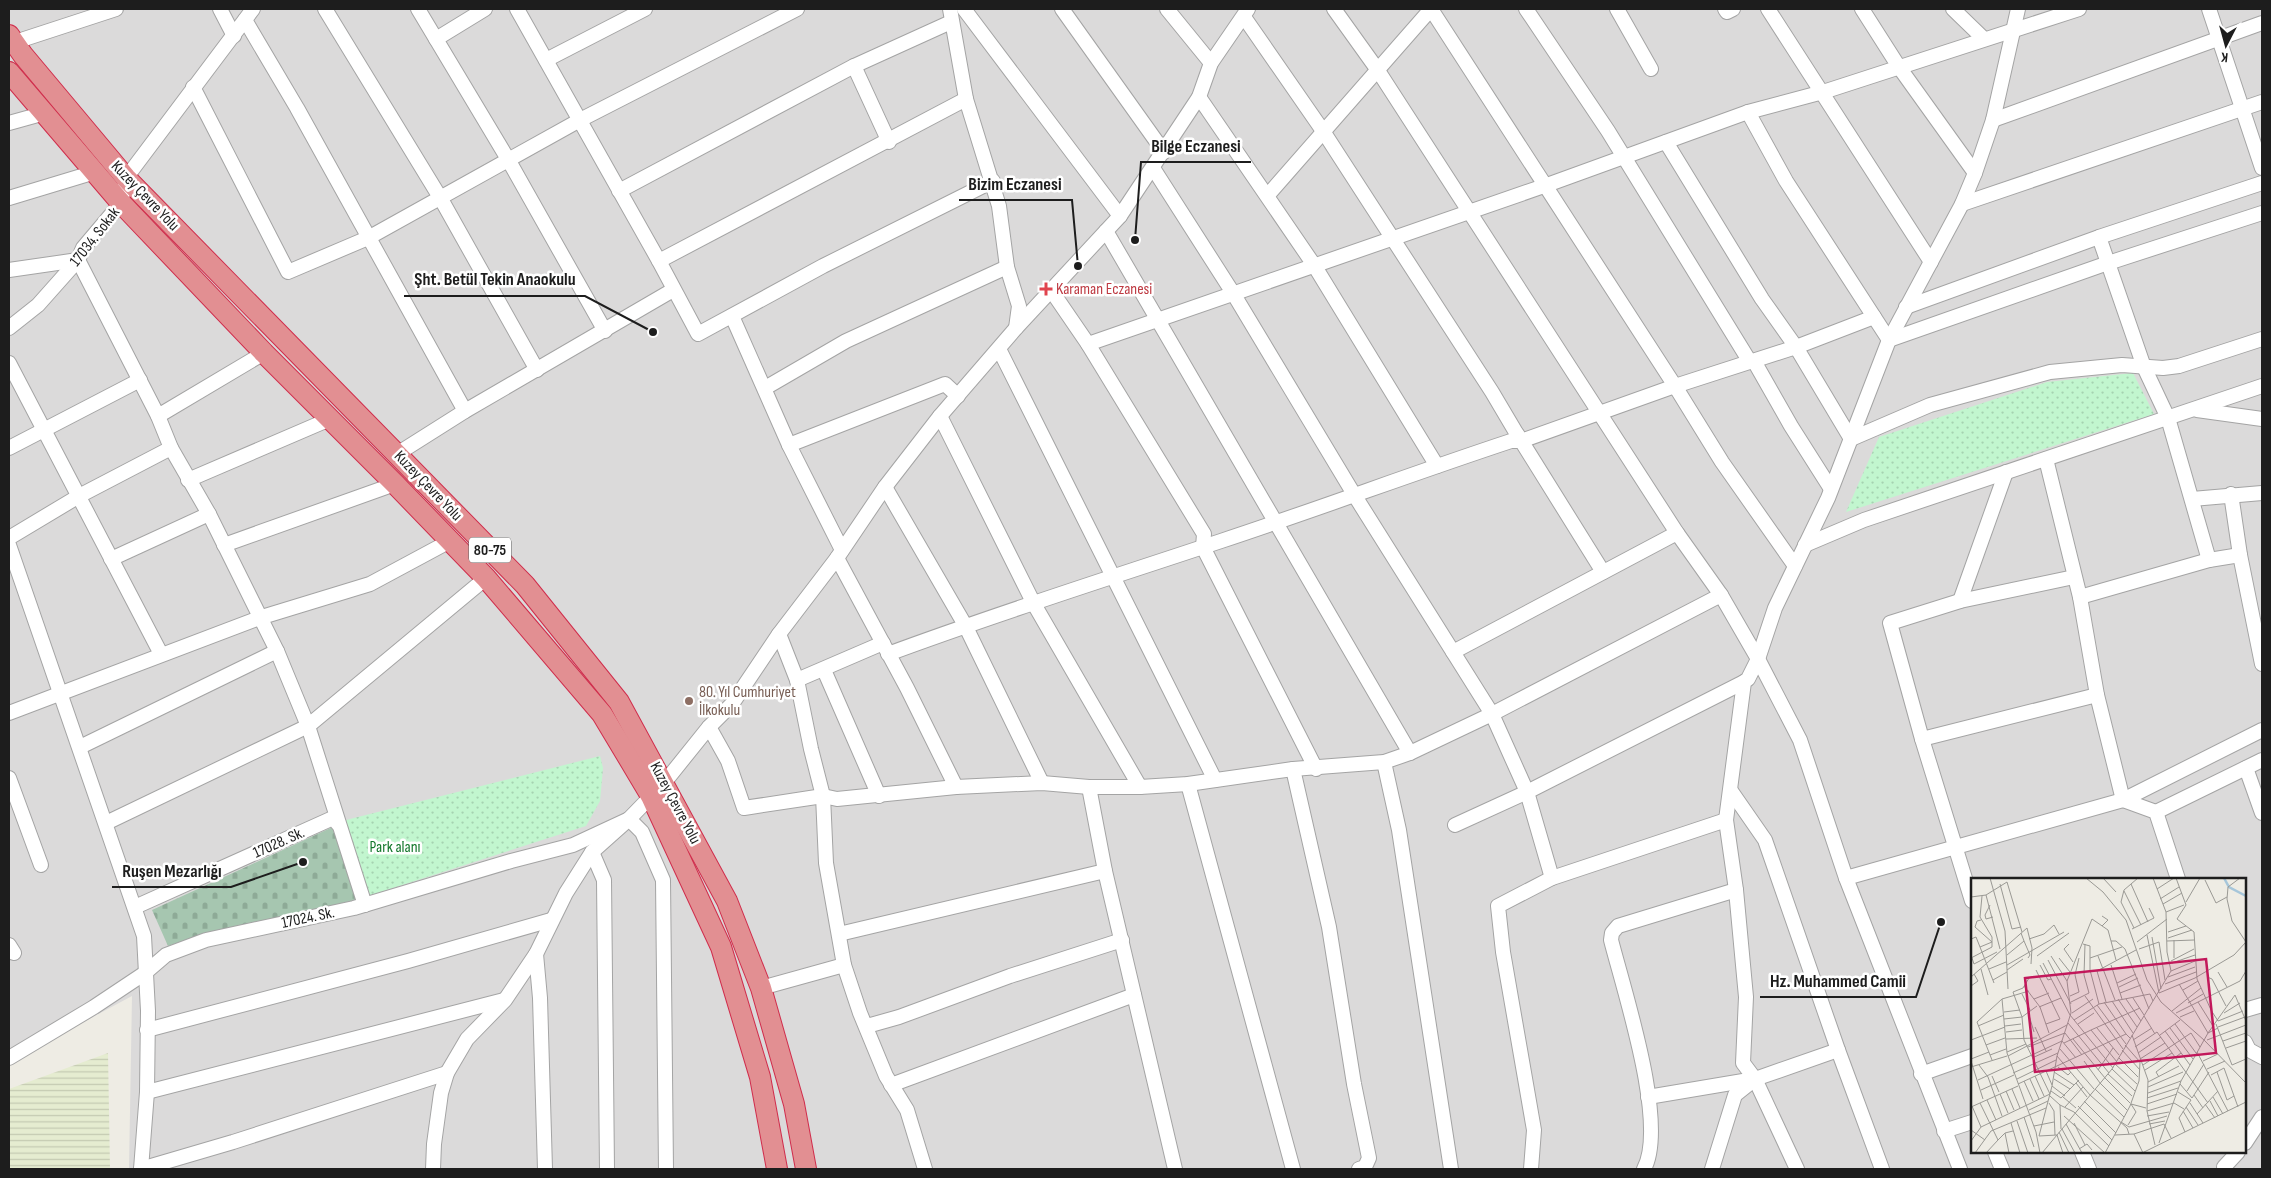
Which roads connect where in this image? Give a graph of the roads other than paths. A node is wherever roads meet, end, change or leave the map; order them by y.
1 (116, 9) edge
2 (220, 9) edge
3 (325, 9) edge
4 (418, 9) edge
5 (484, 9) edge
6 (517, 9) edge
7 (644, 9) edge
8 (797, 9) edge
9 (964, 9) edge
10 (1062, 9) edge
11 (1167, 9) edge
12 (1334, 9) edge
13 (1431, 9) edge
14 (1526, 9) edge
15 (1617, 9) edge
16 (1725, 9) edge
17 (1733, 9) edge
18 (1768, 9) edge
19 (1862, 9) edge
20 (1954, 9) edge
21 (2018, 9) edge
22 (2079, 9) edge
23 (2208, 9) edge
24 (1246, 13) edge
25 (249, 14) edge
26 (950, 16) edge
27 (2262, 23) edge
28 (2014, 31) junction
29 (234, 36) junction
30 (2220, 38) junction
31 (12, 39) edge
32 (1984, 39) junction
33 (436, 40) junction
34 (546, 60) junction
35 (1211, 63) junction
36 (854, 66) junction
37 (1899, 67) junction
38 (1377, 69) junction
39 (1651, 69) dead end
40 (9, 72) edge
41 (193, 87) junction
42 (1823, 92) junction
43 (1200, 97) junction
44 (966, 99) junction
45 (2262, 102) edge
46 (2243, 108) junction
47 (1748, 112) junction
48 (44, 113) junction
49 (580, 120) junction
50 (1993, 120) junction
51 (9, 123) edge
52 (1323, 131) junction
53 (888, 142) junction
54 (1666, 142) junction
55 (1164, 152) junction
56 (1624, 157) junction
57 (509, 161) junction
58 (1153, 168) junction
59 (2262, 168) edge
60 (95, 172) junction
61 (1975, 173) junction
62 (126, 178) junction
63 (993, 181) junction
64 (2262, 183) edge
65 (1544, 186) junction
66 (619, 191) junction
67 (1268, 195) junction
68 (9, 198) edge
69 (441, 199) junction
70 (121, 203) junction
71 (1962, 204) junction
72 (1468, 211) junction
73 (2262, 213) edge
74 (1120, 216) junction
75 (1106, 231) junction
76 (2099, 237) junction
77 (368, 238) junction
78 (1392, 238) junction
79 (78, 260) junction
80 (659, 260) junction
81 (1932, 262) junction
82 (2108, 263) junction
83 (1314, 265) junction
84 (1007, 267) junction
85 (9, 270) edge
86 (673, 290) junction
87 (1050, 290) junction
88 (1233, 293) junction
89 (1906, 307) junction
90 (732, 316) junction
91 (1874, 317) junction
92 (1156, 320) junction
93 (9, 328) edge
94 (1016, 328) junction
95 (605, 331) junction
96 (2262, 339) edge
97 (1889, 340) junction
98 (1088, 344) junction
99 (1796, 347) junction
100 (999, 349) junction
101 (264, 353) junction
102 (1752, 361) junction
103 (9, 363) edge
104 (2144, 367) junction
105 (537, 370) junction
106 (140, 380) junction
107 (1676, 386) junction
108 (2262, 386) edge
109 (765, 388) junction
110 (958, 396) junction
111 (2194, 409) junction
112 (464, 411) junction
113 (1601, 414) junction
114 (158, 416) junction
115 (940, 416) junction
116 (2168, 418) junction
117 (330, 419) junction
118 (2262, 420) edge
119 (43, 430) junction
120 (1851, 439) junction
121 (1521, 441) junction
122 (788, 445) junction
123 (9, 448) edge
124 (171, 448) junction
125 (397, 454) junction
126 (2046, 459) junction
127 (1437, 466) junction
128 (2006, 472) junction
129 (188, 480) junction
130 (395, 484) junction
131 (885, 487) junction
132 (1831, 489) junction
133 (2262, 493) edge
134 (2230, 494) junction
135 (79, 496) junction
136 (1356, 496) junction
137 (2192, 500) junction
138 (209, 514) junction
139 (1277, 522) junction
140 (1677, 533) junction
141 (9, 538) edge
142 (450, 541) junction
143 (9, 545) edge
144 (224, 545) junction
145 (1805, 545) junction
146 (1203, 547) junction
147 (840, 554) junction
148 (2240, 555) junction
149 (111, 559) junction
150 (2209, 560) junction
151 (1795, 566) junction
152 (1603, 572) junction
153 (1114, 577) junction
154 (2074, 577) junction
155 (486, 578) junction
156 (1721, 595) junction
157 (2080, 597) junction
158 (1960, 601) junction
159 (1034, 604) junction
160 (262, 617) junction
161 (965, 625) junction
162 (779, 634) junction
163 (886, 648) junction
164 (277, 651) junction
165 (1453, 652) junction
166 (161, 654) junction
167 (1758, 659) junction
168 (2262, 664) edge
169 (824, 670) junction
170 (797, 680) junction
171 (1744, 682) junction
172 (61, 692) junction
173 (2097, 695) junction
174 (9, 713) edge
175 (1492, 714) junction
176 (308, 726) junction
177 (709, 727) junction
178 (2262, 730) edge
179 (1922, 739) junction
180 (80, 747) junction
181 (1410, 752) junction
182 (2262, 760) edge
183 (1384, 762) junction
184 (2246, 768) junction
185 (1293, 769) junction
186 (1316, 769) junction
187 (9, 778) edge
188 (1215, 780) junction
189 (1042, 783) junction
190 (1188, 784) junction
191 (956, 787) junction
192 (1089, 787) junction
193 (1140, 787) junction
194 (658, 790) junction
195 (1731, 791) junction
196 (1527, 792) junction
197 (823, 796) junction
198 (879, 796) junction
199 (2123, 800) junction
200 (2156, 812) junction
201 (2262, 813) edge
202 (629, 819) junction
203 (1726, 820) junction
204 (106, 823) junction
205 (338, 824) junction
206 (1455, 824) dead end
207 (1957, 848) junction
208 (592, 852) junction
209 (42, 865) dead end
210 (1105, 871) junction
211 (1552, 878) junction
212 (1846, 878) junction
213 (2178, 878) edge
214 (1736, 890) junction
215 (1971, 897) edge
216 (365, 904) junction
217 (135, 908) junction
218 (551, 920) junction
219 (839, 934) junction
220 (1122, 940) junction
221 (536, 954) junction
222 (844, 965) junction
223 (145, 973) junction
224 (761, 988) junction
225 (1134, 995) junction
226 (505, 1000) junction
227 (2262, 1005) edge
228 (2246, 1010) edge
229 (867, 1026) junction
230 (147, 1030) junction
231 (2246, 1044) edge
232 (1838, 1050) junction
233 (1971, 1056) edge
234 (2262, 1056) edge
235 (9, 1058) edge
236 (447, 1072) junction
237 (1921, 1074) junction
238 (1755, 1079) junction
239 (891, 1085) junction
240 (147, 1092) junction
241 (1648, 1097) junction
242 (2262, 1117) edge
243 (1971, 1122) edge
244 (1944, 1131) junction
245 (2246, 1141) edge
246 (1995, 1153) edge
247 (2082, 1153) edge
248 (2237, 1153) edge
249 (2224, 1167) dead end
250 (141, 1169) edge
251 (431, 1169) edge
252 (545, 1169) edge
253 (607, 1169) edge
254 (666, 1169) edge
255 (777, 1169) edge
256 (806, 1169) edge
257 (925, 1169) edge
258 (1175, 1169) edge
259 (1293, 1169) edge
260 (1358, 1169) edge
261 (1451, 1169) edge
262 (1531, 1169) edge
263 (1644, 1169) edge
264 (1712, 1169) edge
265 (1796, 1169) edge
266 (1882, 1169) edge
267 (1960, 1169) edge
268 (2002, 1169) edge
269 (2089, 1169) edge

1 - 31 street
2 - 29 street
3 - 69 street
4 - 33 street
5 - 33 street
6 - 34 street
7 - 34 street
8 - 49 street
9 - 74 street
10 - 55 street
11 - 35 street
12 - 38 street
13 - 38 street
13 - 65 street
14 - 56 street
15 - 39 street
16 - 17 street
18 - 42 street
19 - 37 street
20 - 32 street
21 - 28 street
22 - 28 street
23 - 30 street
24 - 35 street
24 - 52 street
25 - 29 street, 17034. Sokak
25 - 77 street
26 - 36 street
26 - 44 street
27 - 30 street
28 - 32 street
28 - 50 street
29 - 41 street, 17034. Sokak
30 - 46 street
30 - 50 street
31 - 62 highway, Kuzey Çevre Yolu / 80-75
32 - 37 street
33 - 57 street
34 - 49 street
35 - 43 street
36 - 53 street
36 - 66 street
37 - 42 street
37 - 61 street
38 - 52 street
38 - 72 street
40 - 48 highway, Kuzey Çevre Yolu / 80-75
41 - 62 street, 17034. Sokak
41 - 77 street
42 - 47 street
42 - 81 street
43 - 55 street
43 - 67 street
44 - 53 street
44 - 63 street
45 - 46 street
46 - 59 street
46 - 71 street
47 - 54 street
47 - 91 street
48 - 51 street
48 - 60 highway, Kuzey Çevre Yolu / 80-75
49 - 57 street
49 - 66 street
50 - 61 street
52 - 67 street
52 - 78 street
53 - 80 street
54 - 56 street
54 - 99 street
55 - 58 street
56 - 65 street
56 - 102 street
57 - 69 street
57 - 95 street
58 - 74 street
58 - 88 street
60 - 68 street
60 - 70 highway, Kuzey Çevre Yolu / 80-75
61 - 71 street
62 - 70 street, 17034. Sokak
62 - 125 highway, Kuzey Çevre Yolu / 80-75
63 - 84 street
63 - 90 street
64 - 76 street
65 - 72 street
65 - 107 street
66 - 80 street
67 - 83 street
69 - 77 street
69 - 105 street
70 - 79 street, 17034. Sokak
70 - 101 highway, Kuzey Çevre Yolu / 80-75
71 - 81 street
72 - 78 street
72 - 113 street
73 - 82 street
74 - 75 street
75 - 87 street
75 - 92 street
76 - 82 street
76 - 89 street
77 - 112 street
78 - 83 street
78 - 121 street
79 - 85 street
79 - 93 street, 17034. Sokak
79 - 106 street
80 - 86 street
81 - 89 street
82 - 97 street
82 - 104 street
83 - 88 street
83 - 127 street
84 - 94 street
84 - 109 street
86 - 90 street
86 - 95 street
87 - 94 street
87 - 98 street
88 - 92 street
88 - 136 street
89 - 97 street
90 - 109 street
91 - 97 street
91 - 99 street
92 - 98 street
92 - 139 street
94 - 100 street
95 - 105 street
96 - 104 street
97 - 120 street
98 - 146 street
99 - 102 street
99 - 120 street
100 - 110 street
100 - 153 street
101 - 114 street
101 - 117 highway, Kuzey Çevre Yolu / 80-75
102 - 107 street
102 - 132 street
103 - 119 street
104 - 116 street
104 - 120 street
105 - 112 street
106 - 114 street
106 - 119 street
107 - 113 street
107 - 151 street
108 - 111 street
109 - 122 street
110 - 115 street
110 - 122 street
111 - 116 street
111 - 118 street
112 - 125 street
113 - 121 street
113 - 140 street
114 - 124 street
115 - 131 street
115 - 159 street
116 - 126 street
116 - 137 street
117 - 129 street
117 - 130 highway, Kuzey Çevre Yolu / 80-75
119 - 123 street
119 - 135 street
120 - 132 street
121 - 127 street
121 - 152 street
122 - 147 street
124 - 129 street
124 - 135 street
125 - 194 highway, Kuzey Çevre Yolu / 80-75
126 - 128 street
126 - 154 street
127 - 136 street
128 - 145 street
128 - 158 street
129 - 138 street
130 - 142 highway, Kuzey Çevre Yolu / 80-75
130 - 144 street
131 - 147 street
131 - 161 street
132 - 145 street
133 - 134 street
134 - 137 street
134 - 148 street
135 - 141 street
135 - 149 street
136 - 139 street
136 - 165 street
137 - 150 street
138 - 144 street
138 - 149 street
139 - 146 street
139 - 181 street
140 - 152 street
140 - 156 street
142 - 155 highway, Kuzey Çevre Yolu / 80-75
142 - 160 street
143 - 172 street
144 - 160 street
145 - 151 street
146 - 153 street
146 - 186 street
147 - 162 street
147 - 163 street
148 - 150 street
148 - 168 street
149 - 166 street
150 - 157 street
151 - 167 street
152 - 165 street
153 - 159 street
153 - 188 street
154 - 157 street
154 - 158 street
155 - 176 street
155 - 194 highway, Kuzey Çevre Yolu / 80-75
156 - 167 street
156 - 175 street
157 - 173 street
158 - 179 street
159 - 161 street
159 - 193 street
160 - 164 street
160 - 166 street
161 - 163 street
161 - 189 street
162 - 170 street
162 - 177 street
163 - 169 street
163 - 191 street
164 - 176 street
164 - 180 street
165 - 175 street
166 - 172 street
167 - 171 street
167 - 212 street
169 - 170 street
169 - 198 street
170 - 197 street
171 - 195 street
171 - 196 street
172 - 174 street
172 - 180 street
173 - 179 street
173 - 199 street
175 - 181 street
175 - 196 street
176 - 204 street
176 - 205 street
177 - 194 street
177 - 197 street
178 - 199 street
179 - 207 street
180 - 204 street
181 - 183 street
182 - 184 street
183 - 186 street
183 - 261 street
184 - 200 street
184 - 201 street
185 - 186 street
185 - 188 street
185 - 260 street
187 - 209 street
188 - 190 street
189 - 191 street
189 - 192 street
190 - 193 street
190 - 259 street
191 - 198 street
192 - 193 street
192 - 210 street
194 - 202 street
194 - 224 highway, Kuzey Çevre Yolu / 80-75
194 - 255 highway, Kuzey Çevre Yolu / 80-75
195 - 203 street
195 - 232 street
196 - 206 street
196 - 211 street
197 - 198 street
197 - 219 street
199 - 200 street
199 - 207 street
200 - 213 street
202 - 208 street
202 - 216 street, 17024. Sk.
202 - 254 street
203 - 211 street
203 - 214 street
204 - 217 street
205 - 216 street
205 - 217 street, 17028. Sk.
207 - 212 street
207 - 215 street
208 - 218 street
208 - 253 street
210 - 219 street
210 - 220 street
211 - 262 street
212 - 237 street
214 - 238 street
214 - 241 street
216 - 223 street, 17024. Sk.
217 - 223 street
218 - 221 street
218 - 230 street
219 - 222 street
220 - 225 street
220 - 229 street
221 - 226 street
221 - 252 street
222 - 224 street
222 - 229 street
223 - 230 street
223 - 235 street, 17024. Sk.
224 - 256 highway, Kuzey Çevre Yolu / 80-75
225 - 239 street
225 - 258 street
226 - 236 street
226 - 240 street
227 - 228 street
229 - 239 street
230 - 240 street
231 - 234 street
232 - 238 street
232 - 266 street
233 - 237 street
236 - 250 street
236 - 251 street
237 - 244 street
238 - 241 street
238 - 264 street
238 - 265 street
239 - 257 street
240 - 250 street
241 - 263 street
242 - 245 street
243 - 244 street
244 - 267 street
246 - 268 street
247 - 269 street
248 - 249 street

